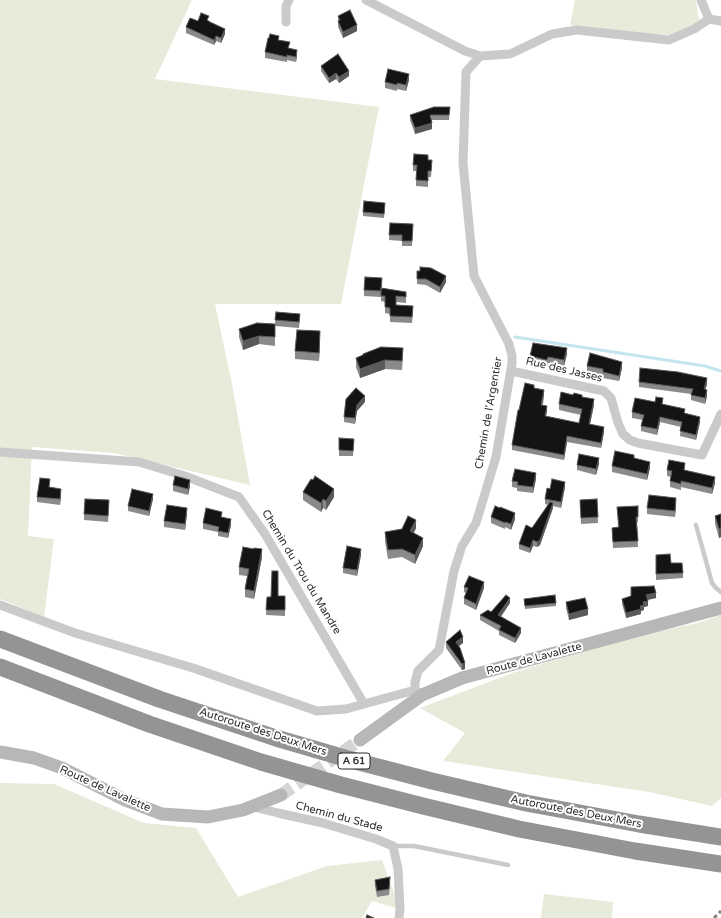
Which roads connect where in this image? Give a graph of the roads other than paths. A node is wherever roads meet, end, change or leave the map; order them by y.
1 (289, 0) edge
2 (366, 0) edge
3 (702, 0) edge
4 (709, 19) junction
5 (721, 21) edge
6 (286, 22) dead end
7 (480, 56) junction
8 (511, 371) junction
9 (721, 414) edge
10 (0, 452) edge
11 (696, 525) dead end
12 (721, 592) edge
13 (0, 604) edge
14 (721, 608) edge
15 (0, 638) edge
16 (0, 667) edge
17 (419, 693) junction
18 (364, 704) junction
19 (360, 740) tunnel mouth
20 (0, 752) edge
21 (281, 795) tunnel mouth
22 (254, 807) junction
23 (721, 837) edge
24 (393, 846) junction
25 (721, 864) edge
26 (508, 865) dead end
27 (398, 918) edge

1 - 6 street
2 - 7 street
3 - 4 street
4 - 5 street
4 - 7 street
7 - 8 street, Chemin de l'Argentier
8 - 9 street, Rue des Jasses
8 - 17 street, Chemin de l'Argentier
10 - 18 street, Chemin du Trou du Mandre
11 - 12 lane
13 - 18 street
14 - 17 main road, Route de Lavalette
15 - 23 highway, Autoroute des Deux Mers / A 61
16 - 25 highway, A 61
17 - 18 street
17 - 19 main road, Route de Lavalette
20 - 22 main road, Route de Lavalette
21 - 22 main road, Route de Lavalette
22 - 24 street, Chemin du Stade
24 - 26 lane
24 - 27 street

